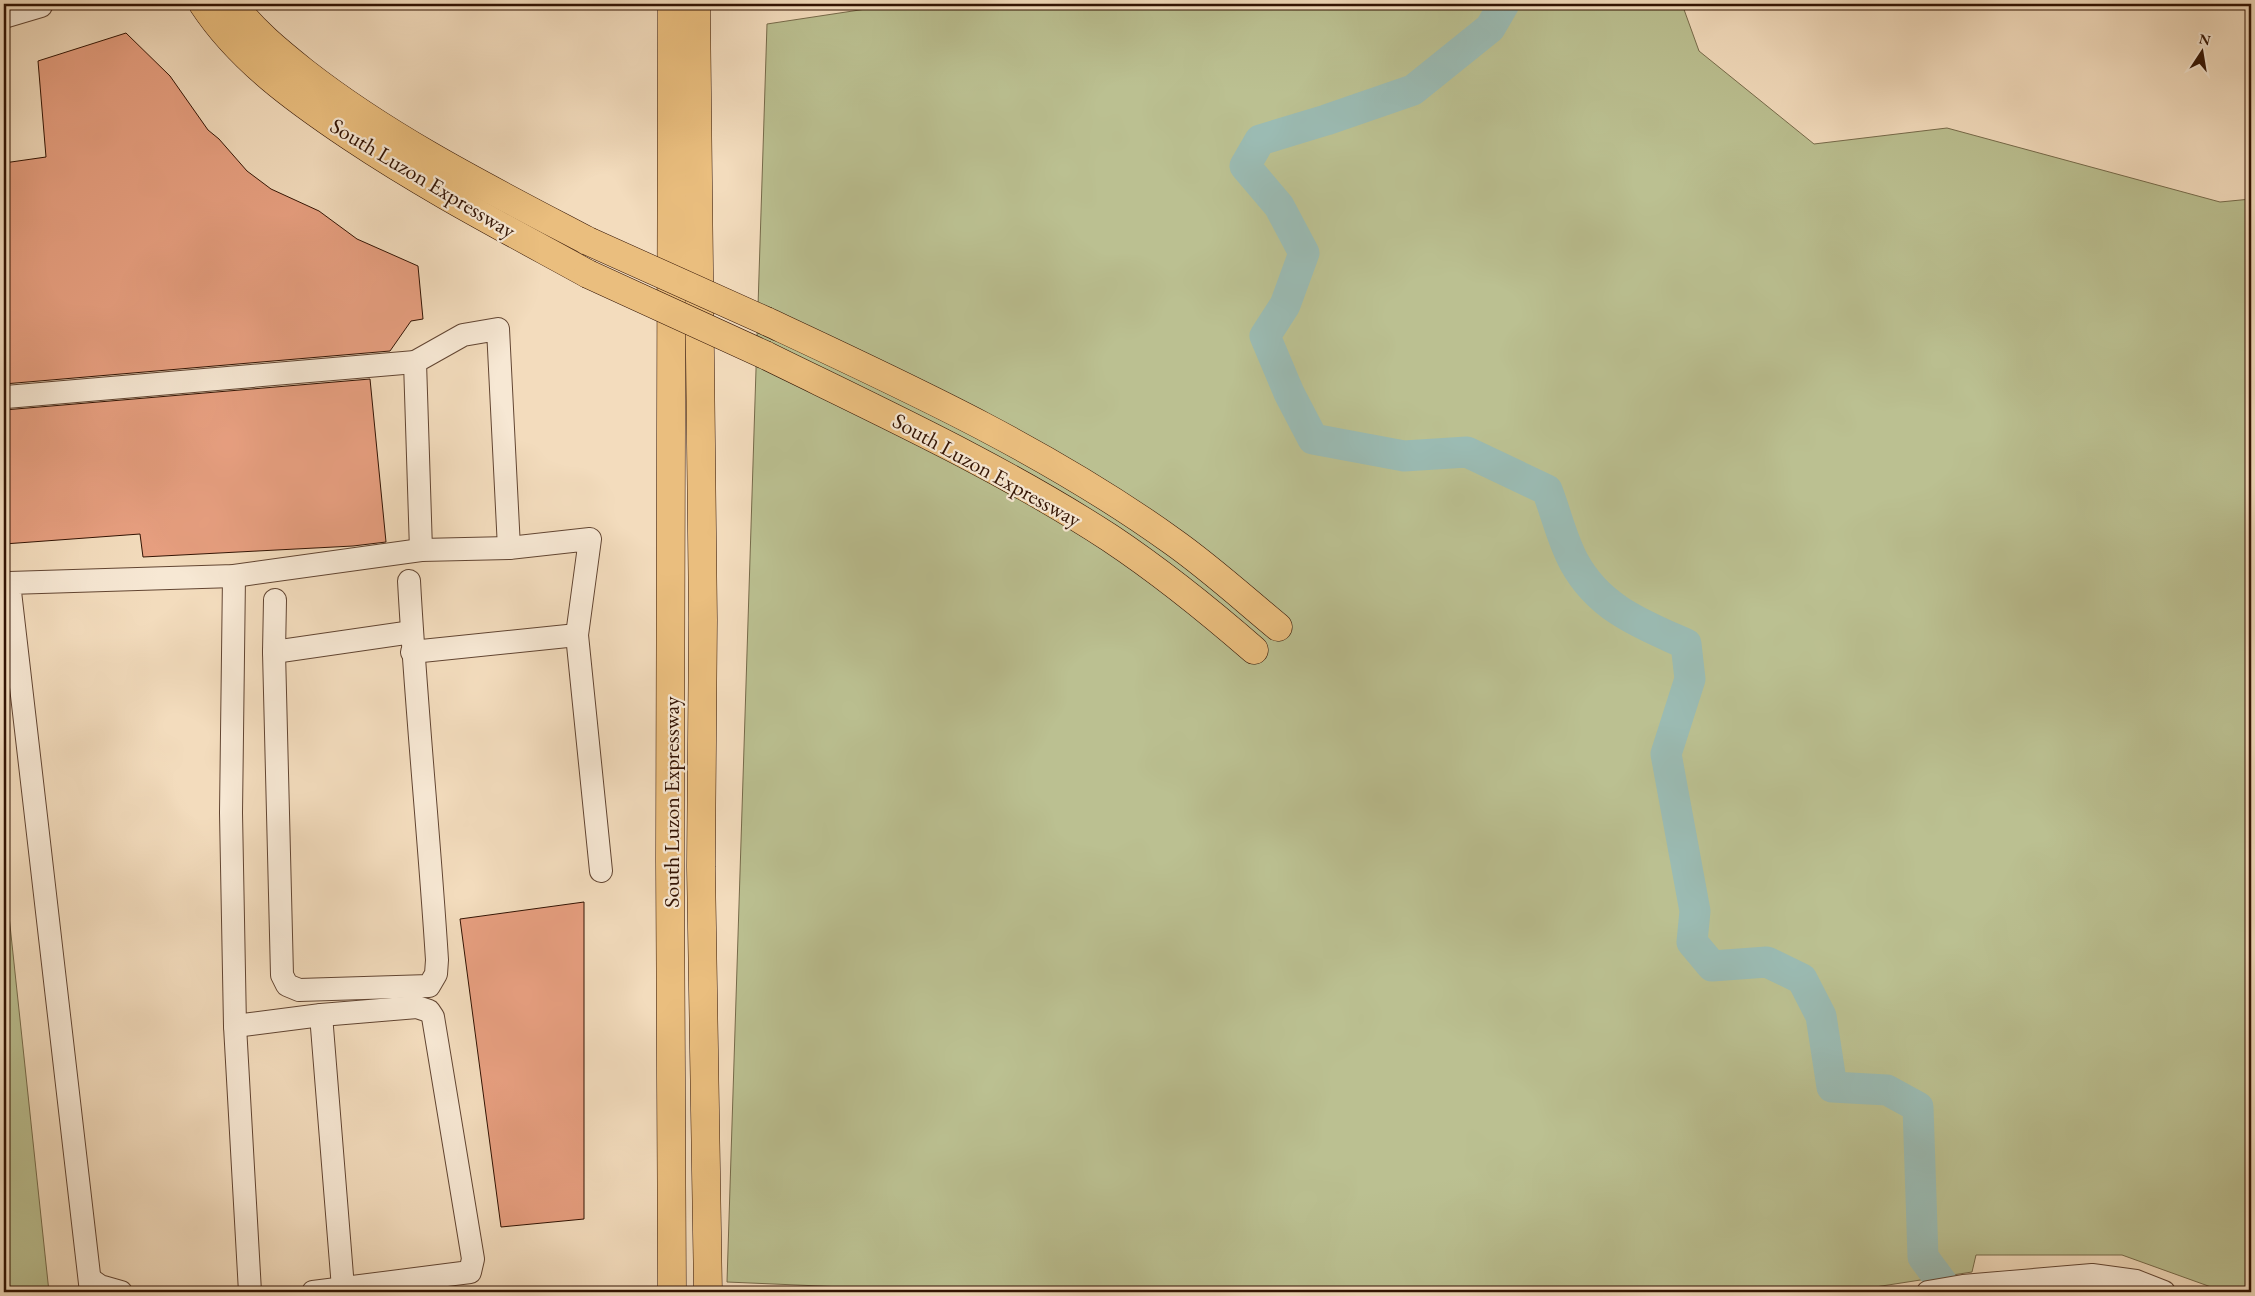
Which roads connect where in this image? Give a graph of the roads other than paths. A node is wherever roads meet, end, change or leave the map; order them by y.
1 (41, 4) edge
2 (203, 4) edge
3 (233, 4) edge
4 (672, 4) edge
5 (696, 4) edge
6 (4, 17) edge
7 (415, 362) junction
8 (6, 397) dead end
9 (510, 548) junction
10 (421, 550) junction
11 (234, 576) junction
12 (409, 581) dead end
13 (275, 600) dead end
14 (1278, 627) dead end
15 (577, 635) junction
16 (412, 642) junction
17 (1254, 650) dead end
18 (274, 652) junction
19 (601, 871) dead end
20 (321, 1015) junction
21 (235, 1026) junction
22 (91, 1285) edge
23 (343, 1288) junction
24 (121, 1292) edge
25 (250, 1292) edge
26 (312, 1292) edge
27 (672, 1292) edge
28 (708, 1292) edge
29 (1928, 1292) edge
30 (2164, 1292) edge

1 - 6 street
2 - 17 highway, South Luzon Expressway, bridge
3 - 14 highway, bridge
4 - 27 highway, South Luzon Expressway
5 - 28 highway, South Luzon Expressway
7 - 8 street
7 - 9 street
7 - 10 street
9 - 10 street
9 - 15 street
10 - 11 street
11 - 21 street
11 - 22 street
12 - 16 street
13 - 18 street
15 - 16 street
15 - 19 street
16 - 18 street
16 - 18 street
20 - 21 street
20 - 23 street
20 - 23 street
21 - 25 street
22 - 24 street
23 - 26 street
29 - 30 street

